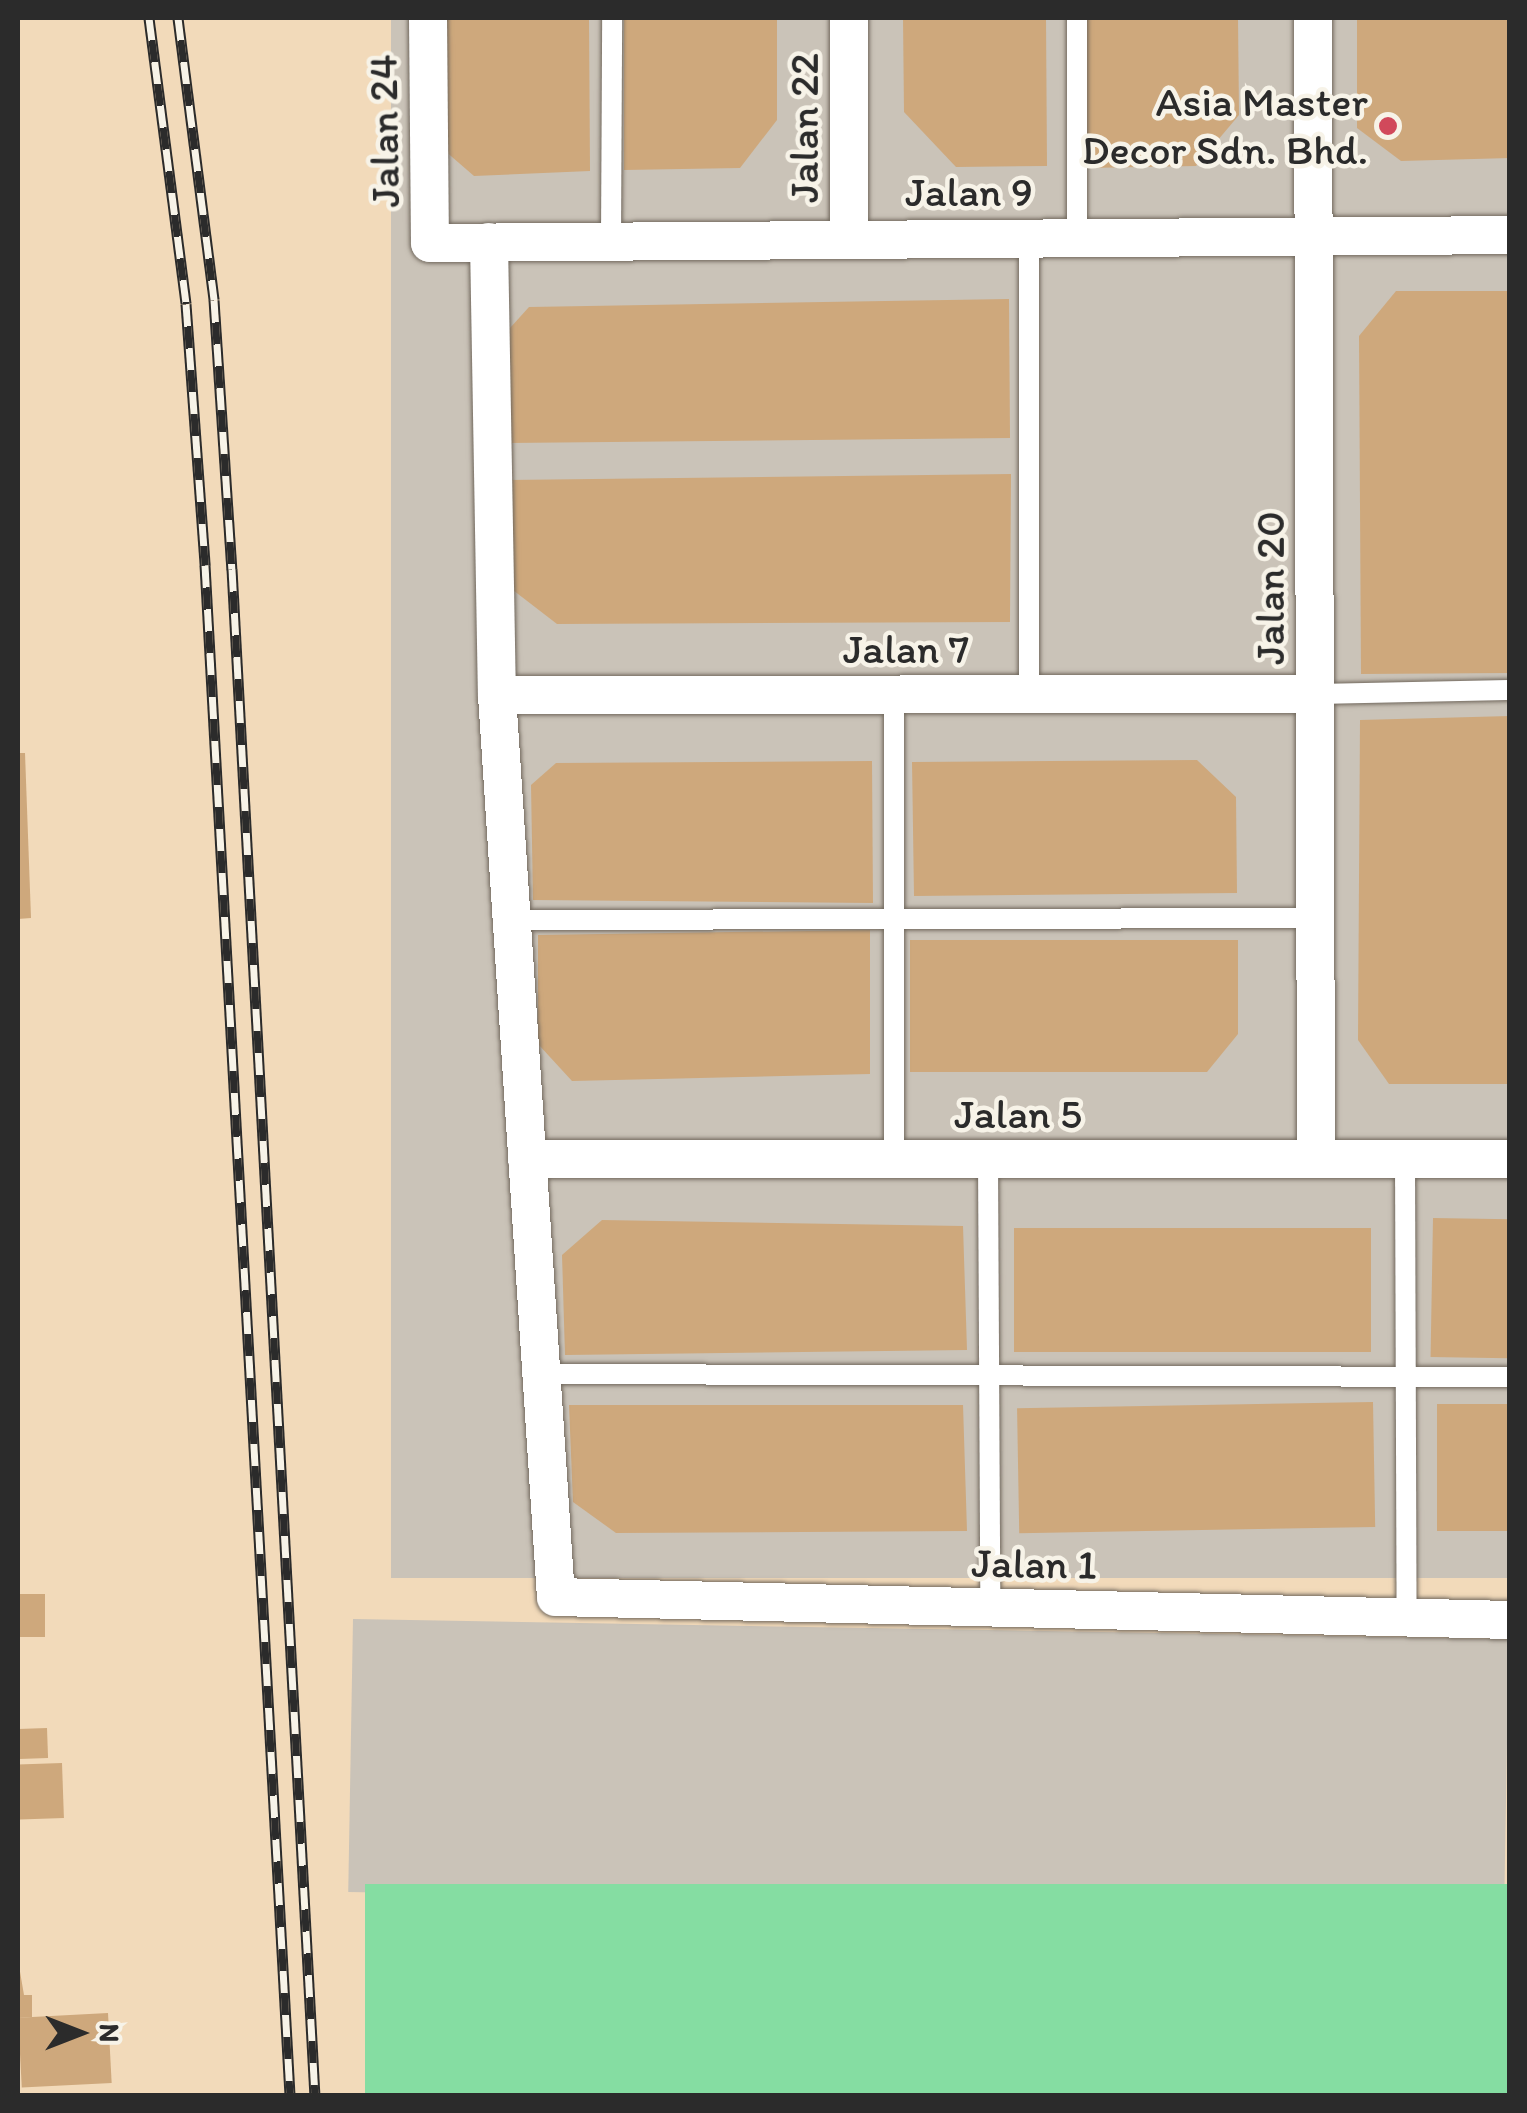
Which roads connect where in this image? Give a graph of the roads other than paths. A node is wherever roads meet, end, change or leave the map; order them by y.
1 (428, 18) edge
2 (612, 18) edge
3 (849, 18) edge
4 (1077, 18) edge
5 (1313, 18) edge
6 (1314, 235) junction
7 (1510, 235) edge
8 (1077, 236) junction
9 (1029, 237) junction
10 (849, 238) junction
11 (611, 240) junction
12 (489, 242) junction
13 (430, 243) joint
14 (1510, 690) edge
15 (894, 694) junction
16 (1029, 694) junction
17 (1315, 694) junction
18 (498, 695) junction
19 (1315, 918) junction
20 (512, 920) junction
21 (894, 923) junction
22 (1316, 1159) junction
23 (1405, 1159) junction
24 (1510, 1159) edge
25 (527, 1160) junction
26 (894, 1160) junction
27 (988, 1160) junction
28 (542, 1374) junction
29 (1510, 1376) edge
30 (989, 1377) junction
31 (1405, 1379) junction
32 (990, 1608) junction
33 (1407, 1618) junction
34 (1510, 1620) edge

1 - 13 street, Jalan 24
2 - 11 lane
3 - 10 street, Jalan 22
4 - 8 lane
5 - 6 street, Jalan 20
6 - 7 street, Jalan 9
6 - 8 street, Jalan 9
6 - 17 street, Jalan 20
8 - 9 street, Jalan 9
9 - 10 street, Jalan 9
9 - 16 lane
10 - 11 street, Jalan 9
11 - 12 street, Jalan 9
12 - 13 street, Jalan 9
12 - 18 street
14 - 17 lane
15 - 16 street, Jalan 7
15 - 18 street, Jalan 7
15 - 21 lane
16 - 17 street, Jalan 7
17 - 19 street, Jalan 20
18 - 20 street
19 - 21 lane
19 - 22 street, Jalan 20
20 - 21 lane
20 - 25 street
21 - 26 lane
22 - 23 street, Jalan 5
22 - 27 street, Jalan 5
23 - 24 street, Jalan 5
23 - 31 lane
25 - 26 street, Jalan 5
25 - 28 street
26 - 27 street, Jalan 5
27 - 30 lane
28 - 30 lane
28 - 32 street, Jalan 1
29 - 31 lane
30 - 31 lane
30 - 32 lane
31 - 33 lane
32 - 33 street, Jalan 1
33 - 34 street, Jalan 1

